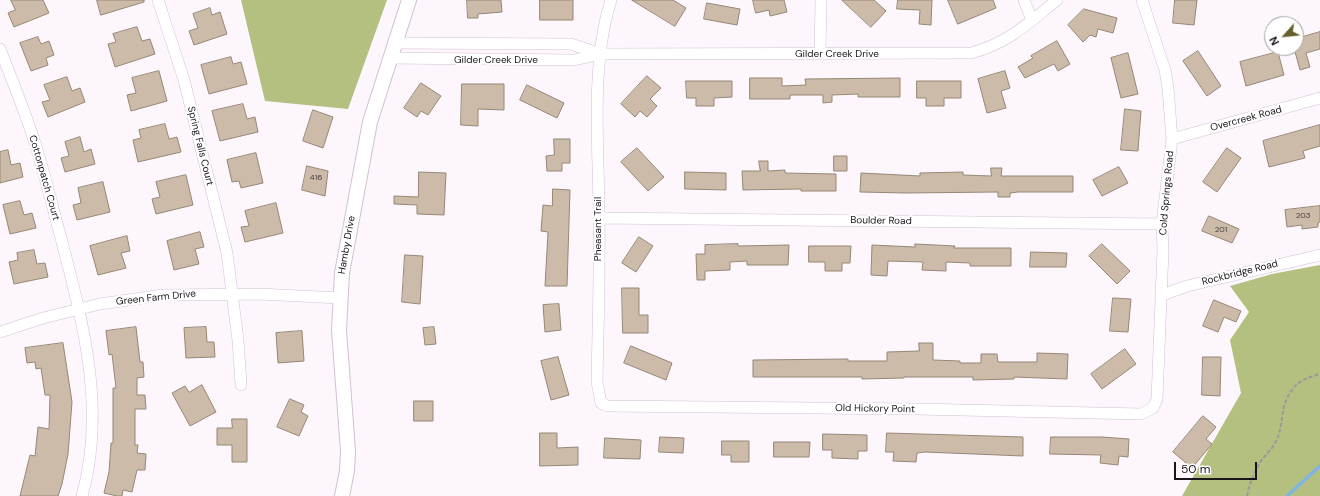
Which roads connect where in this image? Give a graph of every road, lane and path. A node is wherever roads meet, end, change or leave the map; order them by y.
1 (158, 0) edge
2 (409, 0) edge
3 (611, 0) edge
4 (821, 0) edge
5 (1024, 0) edge
6 (1057, 0) edge
7 (1142, 0) edge
8 (1032, 20) junction
9 (395, 42) junction
10 (0, 49) edge
11 (601, 54) junction
12 (820, 54) junction
13 (390, 58) junction
14 (1320, 98) edge
15 (1172, 139) junction
16 (600, 218) junction
17 (1162, 224) junction
18 (1320, 255) edge
19 (233, 294) junction
20 (1162, 295) junction
21 (340, 298) junction
22 (80, 310) junction
23 (0, 332) edge
24 (1320, 374) edge
25 (241, 385) dead end
26 (602, 403) joint
27 (1148, 411) joint
28 (82, 496) edge
29 (342, 496) edge
30 (1247, 496) edge

1 - 19 street, Spring Falls Court
2 - 9 street, Hamby Drive
3 - 11 street, Pheasant Trail
4 - 12 street
5 - 8 street
6 - 8 street, Gilder Creek Drive
7 - 15 street, Cold Springs Road
8 - 12 street, Gilder Creek Drive
9 - 11 street, Gilder Creek Drive
9 - 13 street, Hamby Drive
10 - 22 street, Cottonpatch Court
11 - 12 street, Gilder Creek Drive
11 - 13 street, Gilder Creek Drive
11 - 16 street, Pheasant Trail
13 - 21 street, Hamby Drive
14 - 15 street, Overcreek Road
15 - 17 street, Cold Springs Road
16 - 17 street, Boulder Road
16 - 26 street, Pheasant Trail
17 - 20 street, Cold Springs Road
18 - 20 street, Rockbridge Road
19 - 21 street, Green Farm Drive
19 - 22 street, Green Farm Drive
19 - 25 street, Spring Falls Court
20 - 27 street, Cold Springs Road
21 - 29 street, Hamby Drive
22 - 23 street, Green Farm Drive
22 - 28 street, Cottonpatch Court
24 - 30 path
26 - 27 street, Old Hickory Point

